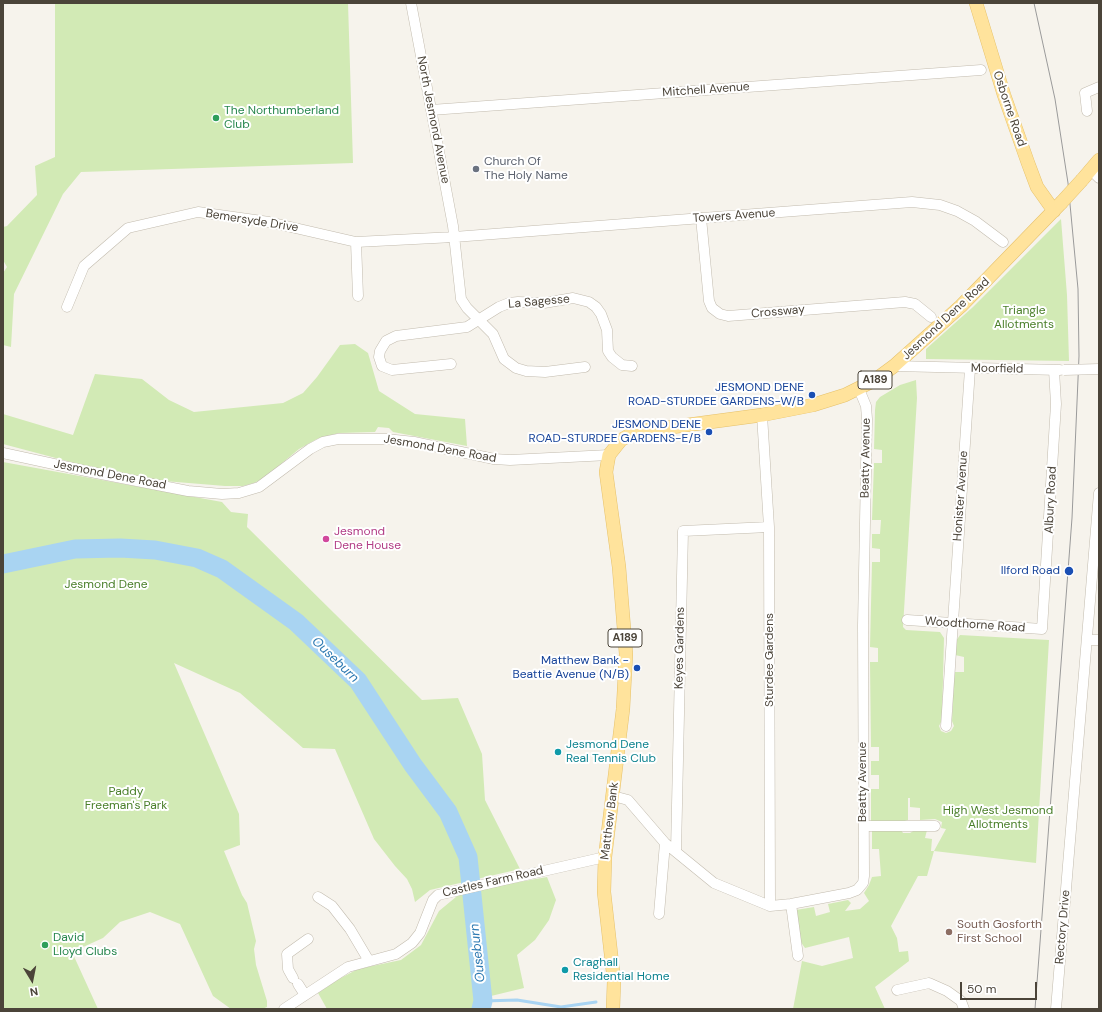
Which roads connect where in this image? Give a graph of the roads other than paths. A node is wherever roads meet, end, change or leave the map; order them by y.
1 (412, 3) edge
2 (976, 3) edge
3 (981, 70) dead end
4 (1099, 88) edge
5 (431, 110) junction
6 (1087, 111) dead end
7 (1096, 169) edge
8 (1057, 207) junction
9 (701, 218) junction
10 (454, 236) junction
11 (356, 242) junction
12 (1002, 242) dead end
13 (358, 296) dead end
14 (67, 307) dead end
15 (931, 317) dead end
16 (479, 320) junction
17 (451, 364) dead end
18 (632, 366) dead end
19 (894, 366) junction
20 (585, 368) dead end
21 (970, 369) junction
22 (1099, 369) edge
23 (1059, 370) junction
24 (859, 389) junction
25 (762, 415) junction
26 (3, 453) edge
27 (609, 455) junction
28 (1099, 493) edge
29 (769, 527) junction
30 (908, 620) dead end
31 (952, 624) junction
32 (1042, 629) joint
33 (1087, 640) junction
34 (1099, 640) edge
35 (946, 726) dead end
36 (613, 796) junction
37 (864, 826) junction
38 (935, 826) dead end
39 (665, 843) junction
40 (676, 851) junction
41 (605, 857) junction
42 (318, 897) dead end
43 (792, 904) junction
44 (770, 906) junction
45 (659, 914) dead end
46 (308, 939) dead end
47 (798, 956) dead end
48 (368, 961) junction
49 (897, 990) dead end
50 (305, 995) junction
51 (284, 1009) edge
52 (615, 1009) edge
53 (964, 1009) edge
54 (1056, 1009) edge

1 - 5 street, North Jesmond Avenue
2 - 8 main road, Osborne Road
3 - 5 street, Mitchell Avenue
4 - 6 street
5 - 10 street, North Jesmond Avenue
7 - 8 main road, Jesmond Dene Road / A189, bridge
8 - 19 main road, Jesmond Dene Road / A189
9 - 10 street, Towers Avenue
9 - 12 street, Towers Avenue
9 - 15 street, Crossway
10 - 11 street, Bemersyde Drive
10 - 16 street
11 - 13 street
11 - 14 street, Bemersyde Drive
16 - 17 street, La Sagesse
16 - 18 street, La Sagesse
16 - 20 street
19 - 21 street, Moorfield
19 - 24 main road, Jesmond Dene Road / A189
21 - 23 street, Moorfield
21 - 31 street, Honister Avenue
22 - 23 street, Moorfield, bridge
23 - 32 street, Albury Road
24 - 25 main road, Jesmond Dene Road / A189
24 - 37 street, Beatty Avenue
25 - 27 main road, Jesmond Dene Road / A189
25 - 29 street, Sturdee Gardens
26 - 27 street, Jesmond Dene Road
27 - 36 main road, Matthew Bank / A189
28 - 33 street
29 - 40 street, Keyes Gardens
29 - 44 street, Sturdee Gardens
30 - 31 street, Woodthorne Road
31 - 32 street, Woodthorne Road
31 - 35 street, Honister Avenue
33 - 34 street
33 - 54 street, Rectory Drive
36 - 39 street, Beatty Avenue
36 - 41 main road, Matthew Bank / A189
37 - 38 street
37 - 43 street, Beatty Avenue
39 - 40 street, Beatty Avenue
39 - 45 street
40 - 44 street, Beatty Avenue
41 - 48 street, Castles Farm Road
41 - 52 main road, Matthew Bank / A189
42 - 48 street
43 - 44 street, Beatty Avenue
43 - 47 street
46 - 50 street
48 - 50 street, Castles Farm Road
49 - 53 street
50 - 51 street, Castles Farm Road

